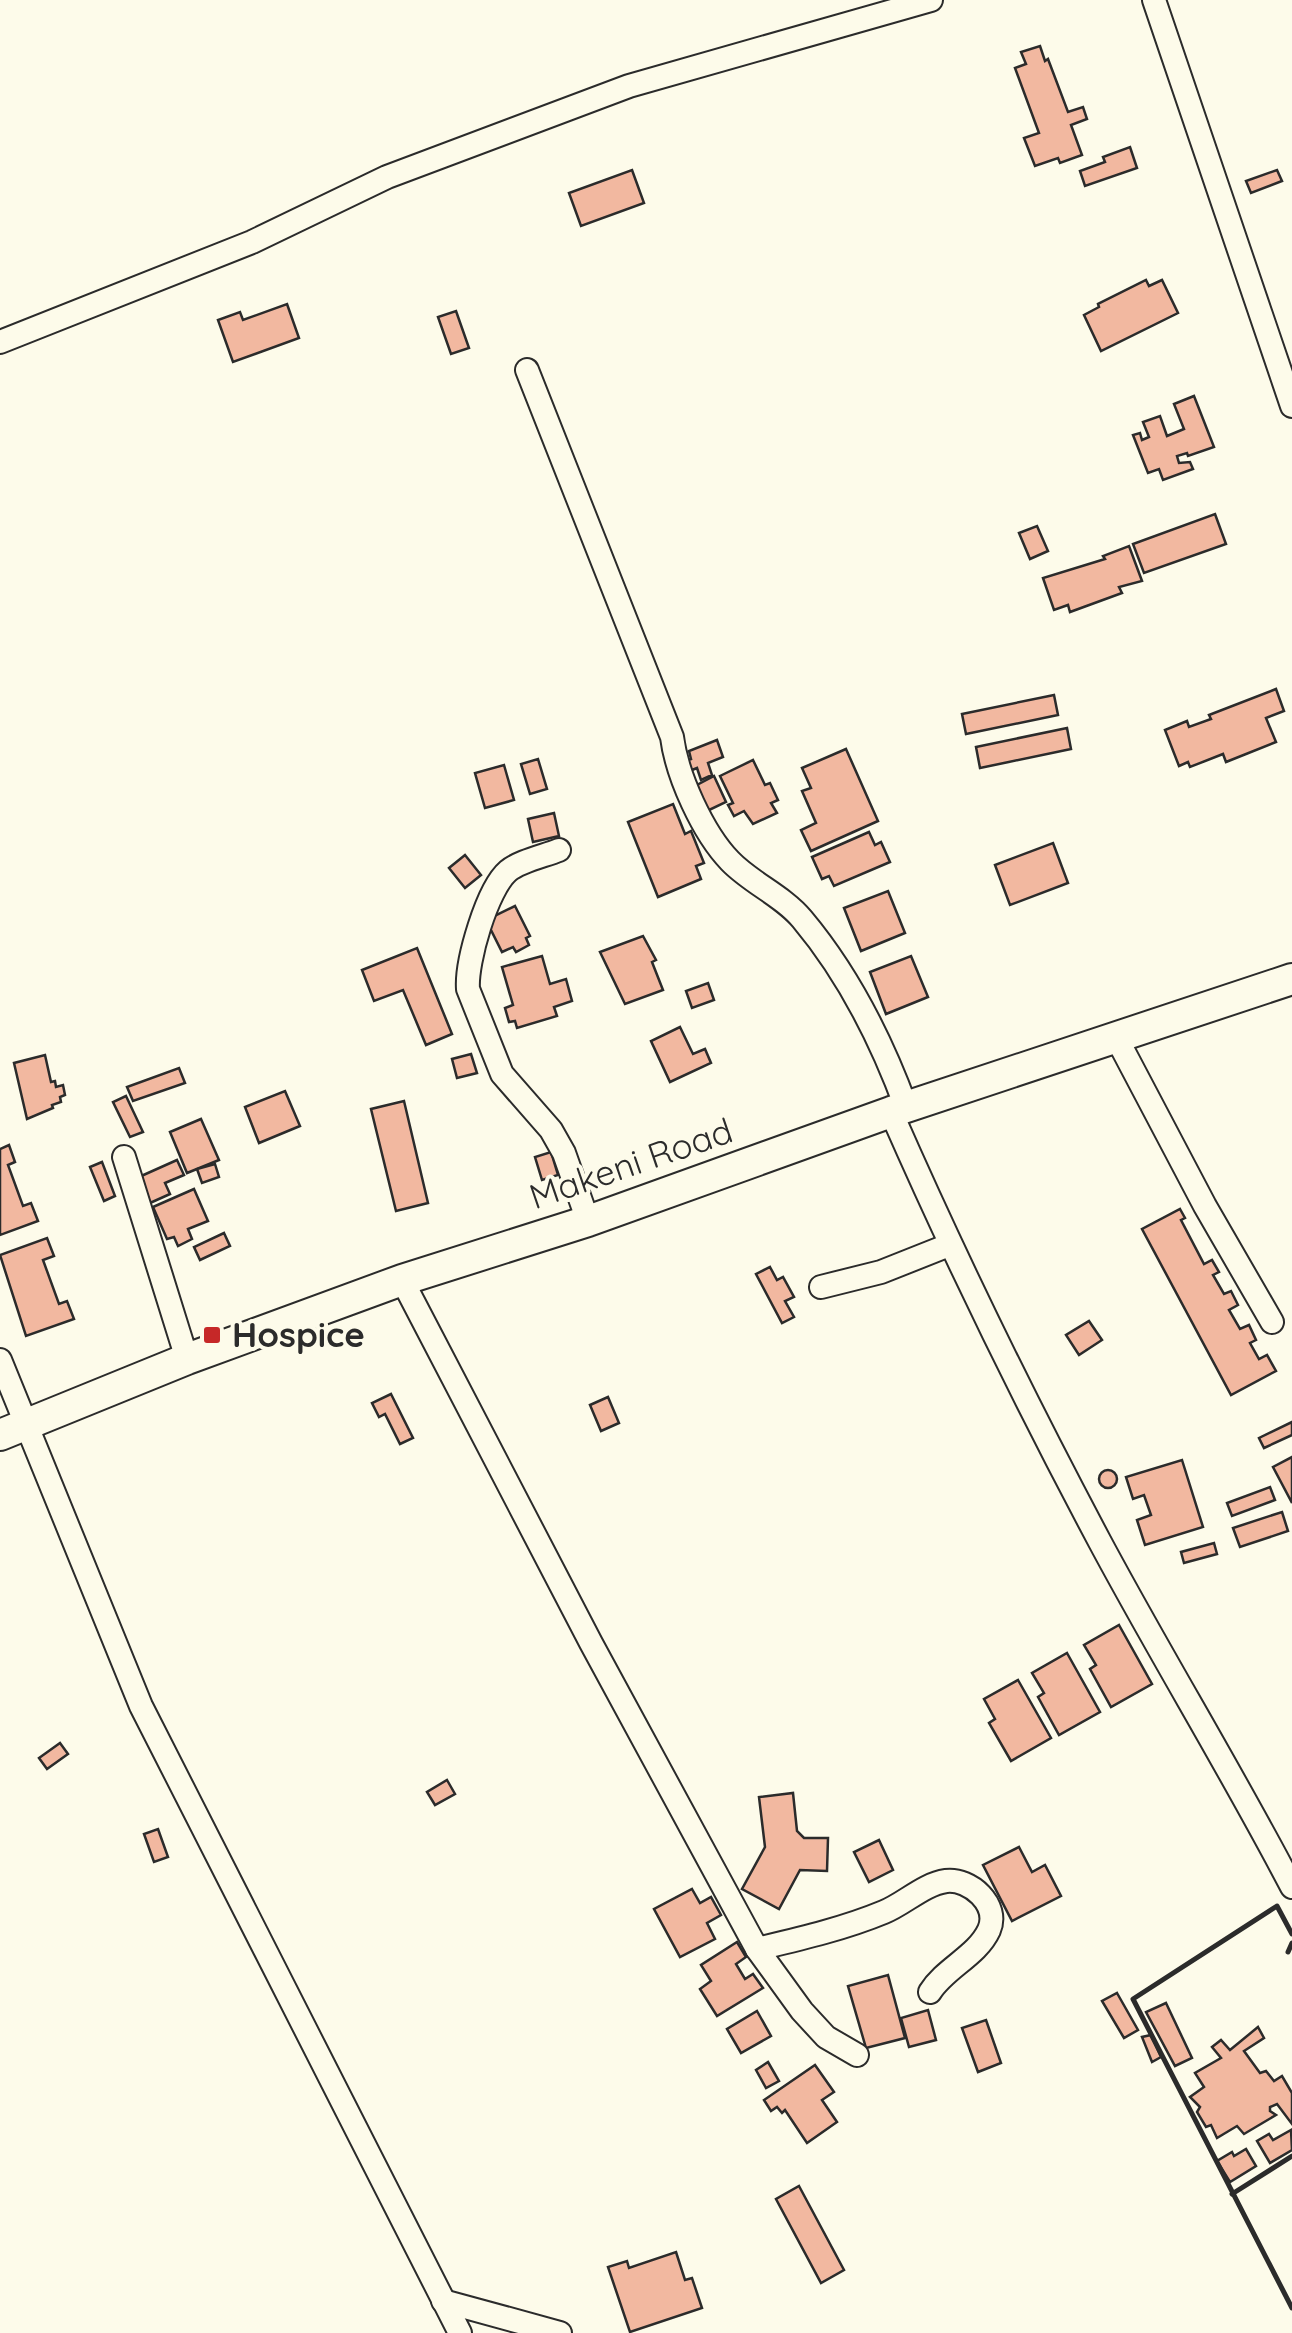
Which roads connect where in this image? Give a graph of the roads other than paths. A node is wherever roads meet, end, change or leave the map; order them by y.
1 (931, 0) edge
2 (1154, 0) edge
3 (0, 342) edge
4 (527, 370) dead end
5 (1292, 406) edge
6 (559, 850) dead end
7 (1292, 979) edge
8 (1116, 1038) junction
9 (899, 1109) junction
10 (124, 1157) dead end
11 (588, 1221) junction
12 (950, 1245) junction
13 (402, 1280) junction
14 (821, 1287) dead end
15 (1272, 1322) dead end
16 (188, 1359) junction
17 (0, 1360) edge
18 (12, 1430) edge
19 (1292, 1886) edge
20 (757, 1950) junction
21 (930, 1992) dead end
22 (857, 2055) dead end
23 (443, 2300) junction
24 (460, 2333) edge
25 (560, 2333) edge

1 - 3 street
2 - 5 street
4 - 9 street
6 - 11 street
7 - 8 main road, Makeni Road
8 - 9 main road, Makeni Road
8 - 15 street
9 - 11 main road, Makeni Road
9 - 12 street
10 - 16 street
11 - 13 main road, Makeni Road
12 - 14 street
12 - 19 street
13 - 16 main road, Makeni Road
13 - 20 street
16 - 18 main road, Makeni Road
17 - 18 street
18 - 23 street
20 - 21 street
20 - 22 street
23 - 24 street
23 - 25 street

